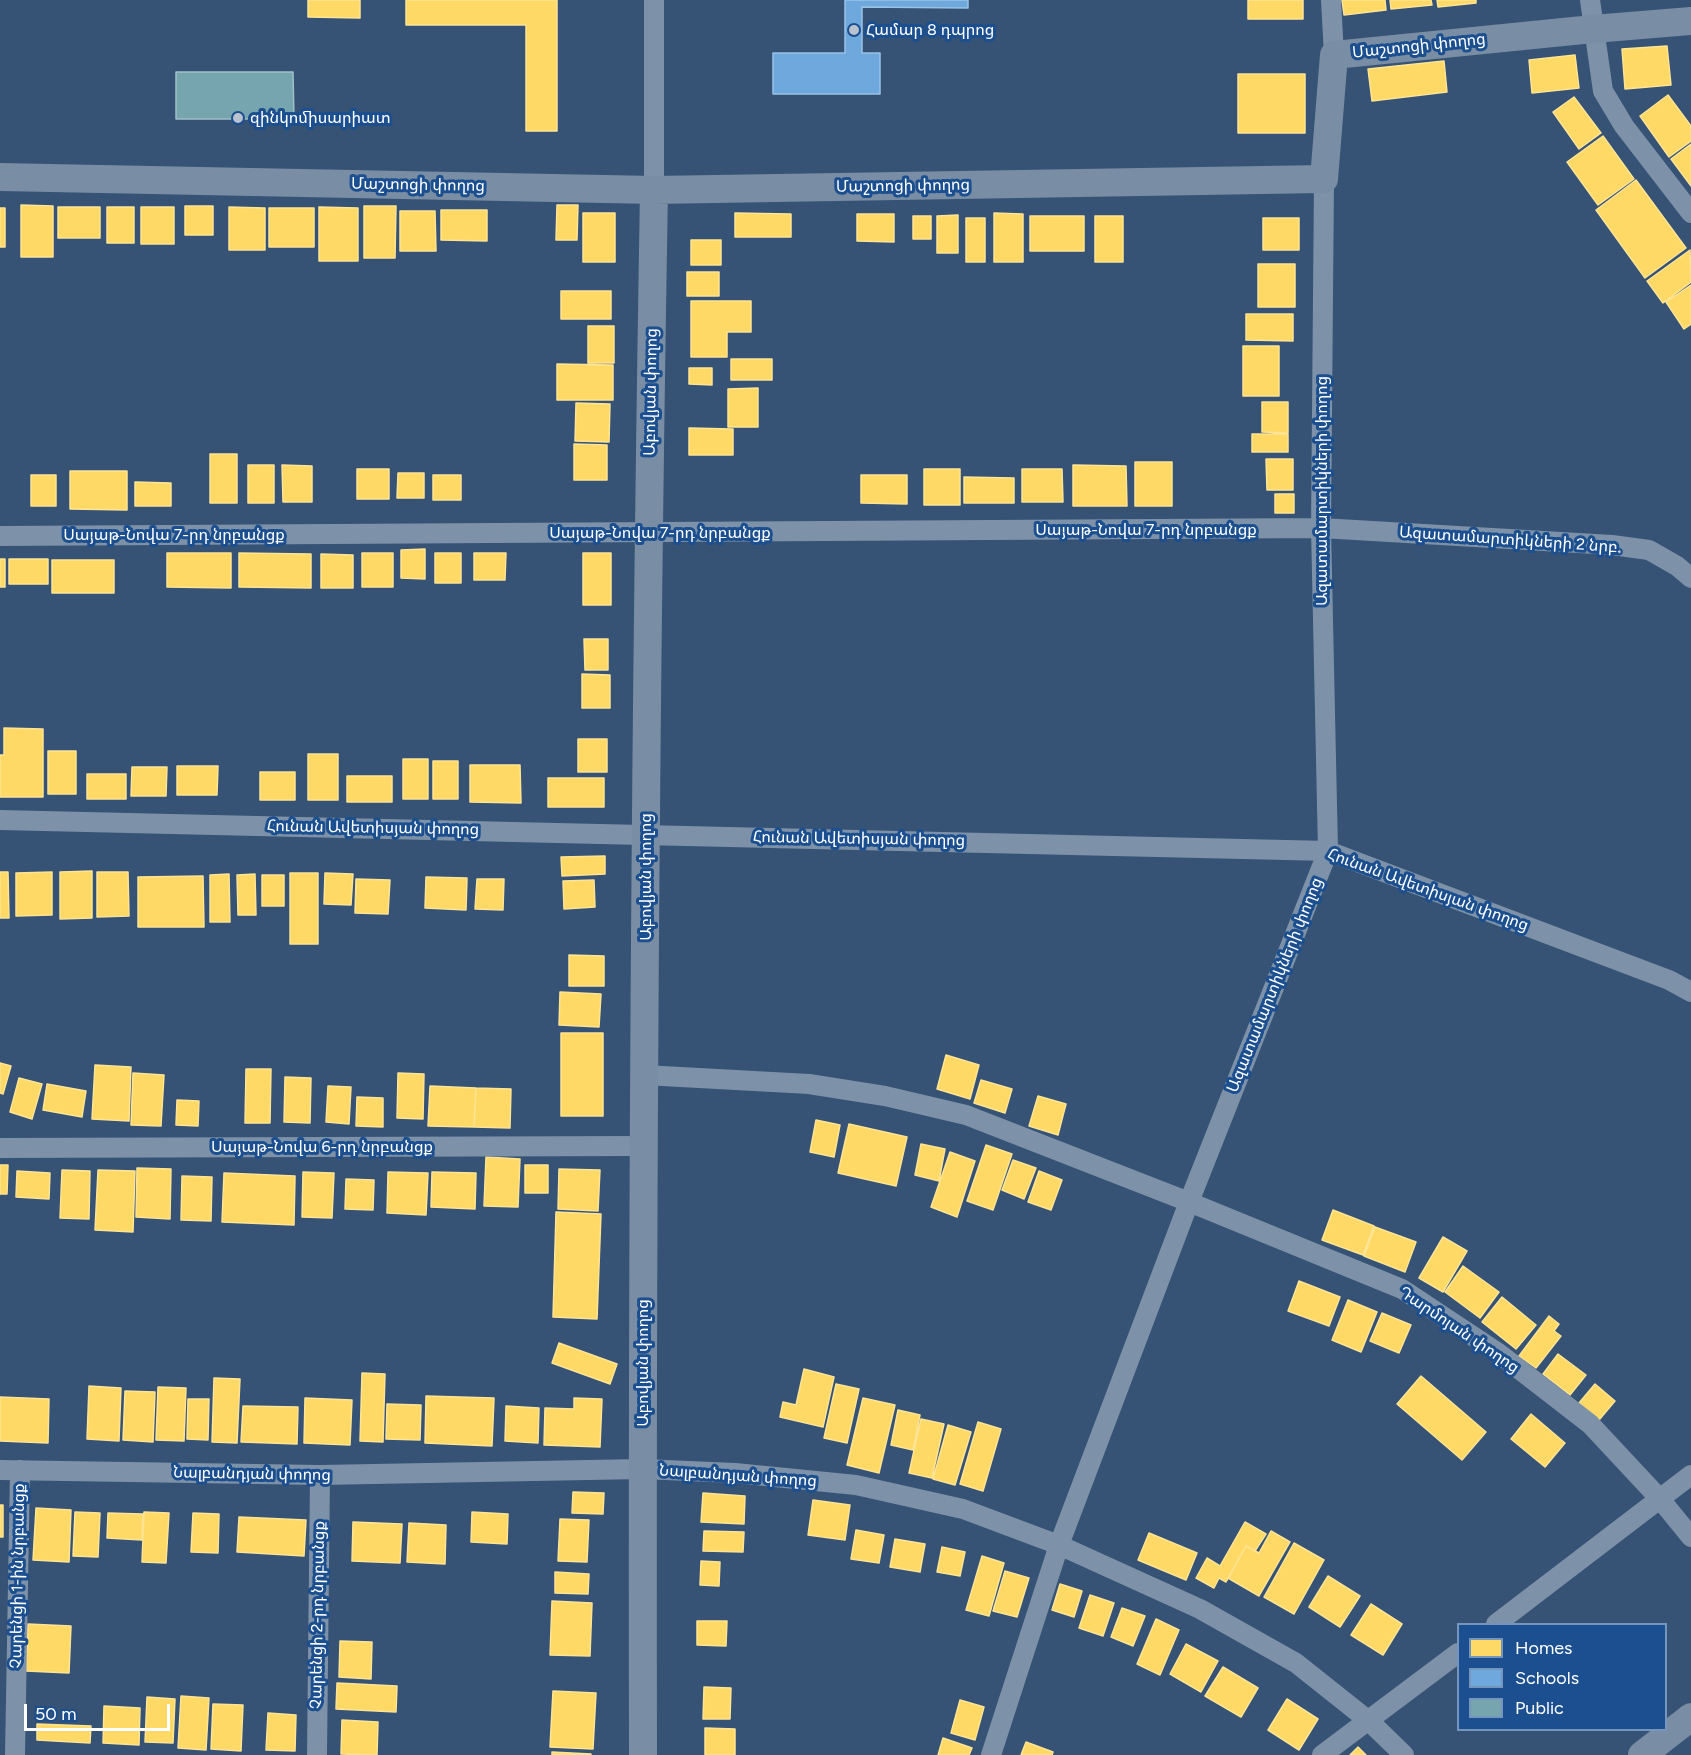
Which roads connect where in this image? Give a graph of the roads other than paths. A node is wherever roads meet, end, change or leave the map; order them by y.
1 (654, 0) edge
2 (1331, 0) edge
3 (1590, 0) edge
4 (1691, 21) edge
5 (1593, 29) junction
6 (1334, 55) junction
7 (0, 177) edge
8 (1324, 179) junction
9 (654, 190) junction
10 (1691, 213) edge
11 (1321, 528) junction
12 (648, 533) junction
13 (0, 536) edge
14 (1691, 578) edge
15 (0, 820) edge
16 (646, 834) junction
17 (1328, 851) junction
18 (1691, 992) edge
19 (644, 1075) junction
20 (643, 1146) junction
21 (0, 1148) edge
22 (1189, 1202) junction
23 (642, 1469) junction
24 (0, 1470) edge
25 (20, 1470) junction
26 (320, 1475) junction
27 (1691, 1475) edge
28 (1660, 1499) junction
29 (1691, 1537) edge
30 (1059, 1545) junction
31 (1497, 1623) edge
32 (1457, 1654) edge
33 (1691, 1717) edge
34 (1369, 1721) junction
35 (15, 1755) edge
36 (317, 1755) edge
37 (643, 1755) edge
38 (991, 1755) edge
39 (1322, 1755) edge
40 (1404, 1755) edge
41 (1642, 1755) edge

1 - 9 street, Աբովյան փողոց
2 - 6 street
3 - 5 street
4 - 5 main road, Մաշտոցի փողոց
5 - 6 main road, Մաշտոցի փողոց
5 - 10 street
6 - 8 main road, Մաշտոցի փողոց
7 - 9 main road, Մաշտոցի փողոց
8 - 9 main road, Մաշտոցի փողոց
8 - 11 street, Ազատամարտիկների փողոց
9 - 12 main road, Աբովյան փողոց
11 - 12 street, Սայաթ-Նովա 7-րդ նրբանցք
11 - 14 street, Ազատամարտիկների 2 նրբ.
11 - 17 street, Ազատամարտիկների փողոց
12 - 13 street, Սայաթ-Նովա 7-րդ նրբանցք
12 - 16 main road, Աբովյան փողոց
15 - 16 street, Հունան Ավետիսյան փողոց
16 - 17 street, Հունան Ավետիսյան փողոց
16 - 19 main road, Աբովյան փողոց
17 - 18 street, Հունան Ավետիսյան փողոց
17 - 22 street, Ազատամարտիկների փողոց
19 - 20 main road, Աբովյան փողոց
19 - 22 street, Դարմոյան փողոց
20 - 21 street, Սայաթ-Նովա 6-րդ նրբանցք
20 - 23 main road, Աբովյան փողոց
22 - 28 street, Դարմոյան փողոց
22 - 30 street, Ազատամարտիկների փողոց
23 - 26 street, Նալբանդյան փողոց
23 - 30 street, Նալբանդյան փողոց
23 - 37 main road, Աբովյան փողոց
24 - 25 street, Նալբանդյան փողոց
25 - 26 street, Նալբանդյան փողոց
25 - 35 street, Չարենցի 1-ին նրբանցք
26 - 36 street, Չարենցի 2-րդ նրբանցք
27 - 28 street
28 - 29 street, Դարմոյան փողոց
28 - 31 street
30 - 34 street, Նալբանդյան փողոց
30 - 38 street, Ազատամարտիկների փողոց
32 - 34 street
33 - 41 main road
34 - 39 street
34 - 40 street, Նալբանդյան փողոց

